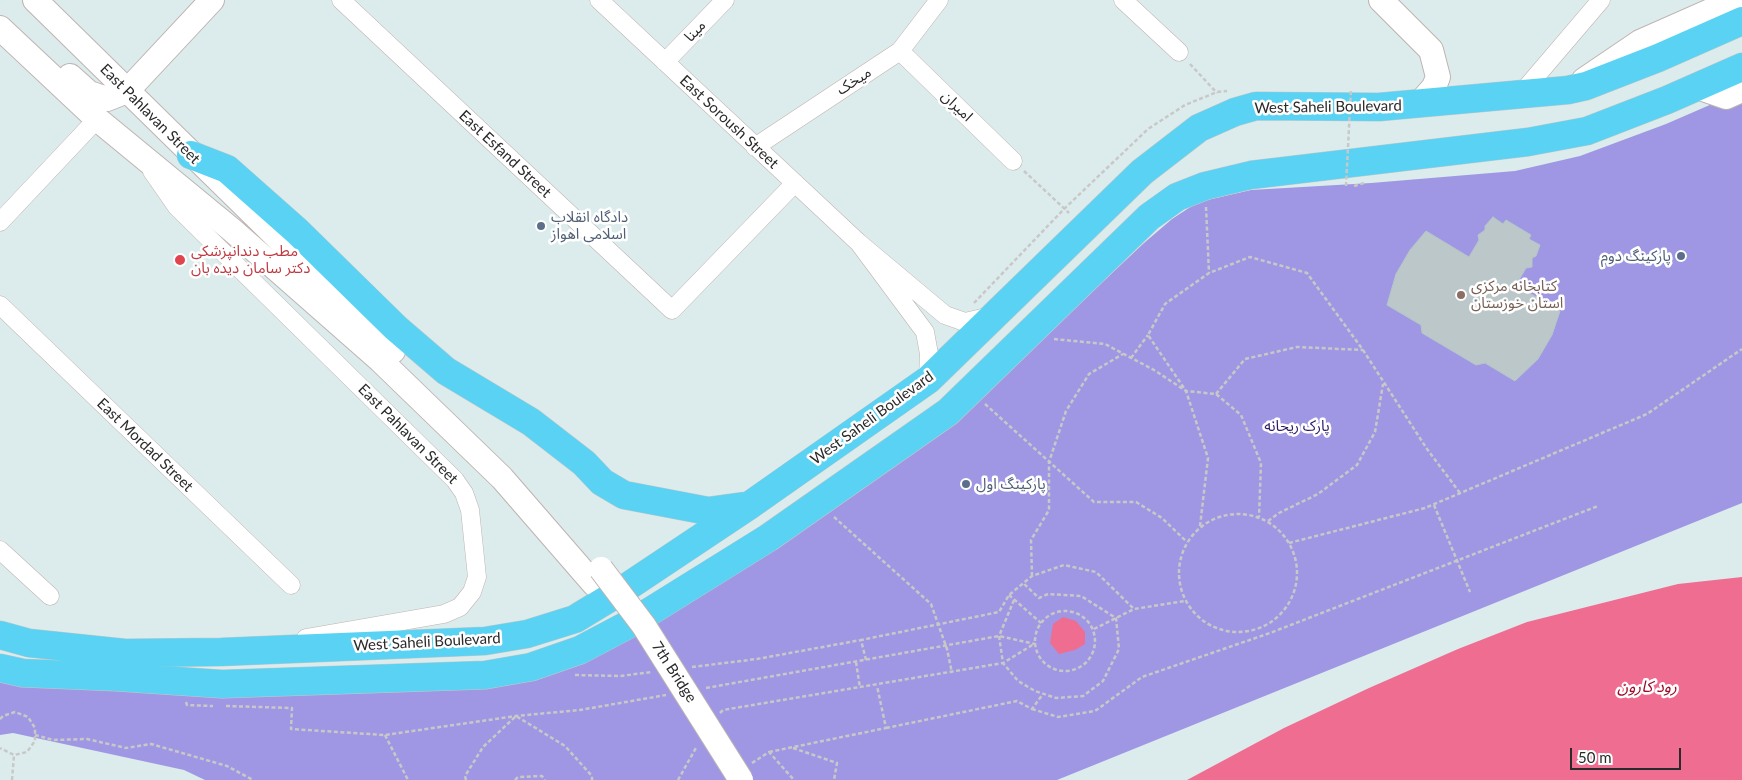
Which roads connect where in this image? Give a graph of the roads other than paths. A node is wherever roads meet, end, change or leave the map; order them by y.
1 (35, 0) edge
2 (212, 0) edge
3 (341, 0) edge
4 (599, 0) edge
5 (725, 0) edge
6 (939, 0) edge
7 (1123, 0) edge
8 (1381, 0) edge
9 (1602, 0) edge
10 (1735, 0) edge
11 (0, 12) edge
12 (1742, 21) edge
13 (0, 28) edge
14 (900, 51) junction
15 (1179, 52) road end
16 (665, 62) junction
17 (1742, 67) edge
18 (1697, 87) junction
19 (1568, 90) junction
20 (1742, 90) edge
21 (127, 91) junction
22 (1520, 95) junction
23 (1420, 104) junction
24 (97, 119) junction
25 (755, 147) junction
26 (191, 155) junction
27 (142, 156) junction
28 (1014, 161) road end
29 (795, 183) junction
30 (0, 222) edge
31 (859, 243) junction
32 (0, 306) edge
33 (994, 316) junction
34 (928, 380) junction
35 (750, 505) junction
36 (0, 550) edge
37 (598, 577) junction
38 (290, 585) dead end
39 (50, 596) dead end
40 (0, 635) edge
41 (222, 652) junction
42 (0, 668) edge
43 (743, 773) edge
44 (724, 780) edge

1 - 21 main road, East Pahlavan Street
2 - 21 main road
3 - 29 street, East Esfand Street
4 - 16 street, East Soroush Street
5 - 16 street, مینا
6 - 14 street, میخک
7 - 15 street
8 - 23 main road
9 - 22 street
10 - 19 main road
11 - 21 main road
12 - 19 main road, West Saheli Boulevard
13 - 24 main road, East Pahlavan Street
14 - 25 street, میخک
14 - 28 street, امیران
16 - 25 street, East Soroush Street
17 - 18 main road
18 - 20 main road
18 - 42 main road
19 - 22 main road, West Saheli Boulevard
21 - 26 main road, East Pahlavan Street
22 - 23 main road, West Saheli Boulevard
23 - 33 main road, West Saheli Boulevard
24 - 27 main road, East Pahlavan Street
24 - 30 street
25 - 29 street, East Soroush Street
26 - 35 main road
26 - 37 main road, East Pahlavan Street
27 - 37 main road, East Pahlavan Street
27 - 41 street, East Pahlavan Street
29 - 31 street, East Soroush Street
31 - 33 street
31 - 34 street
32 - 38 street, East Mordad Street
33 - 34 main road, West Saheli Boulevard
34 - 35 main road, West Saheli Boulevard
35 - 41 main road, West Saheli Boulevard
36 - 39 street
37 - 43 main road, 7th Bridge, bridge
37 - 44 main road, 7th Bridge
40 - 41 main road, West Saheli Boulevard

